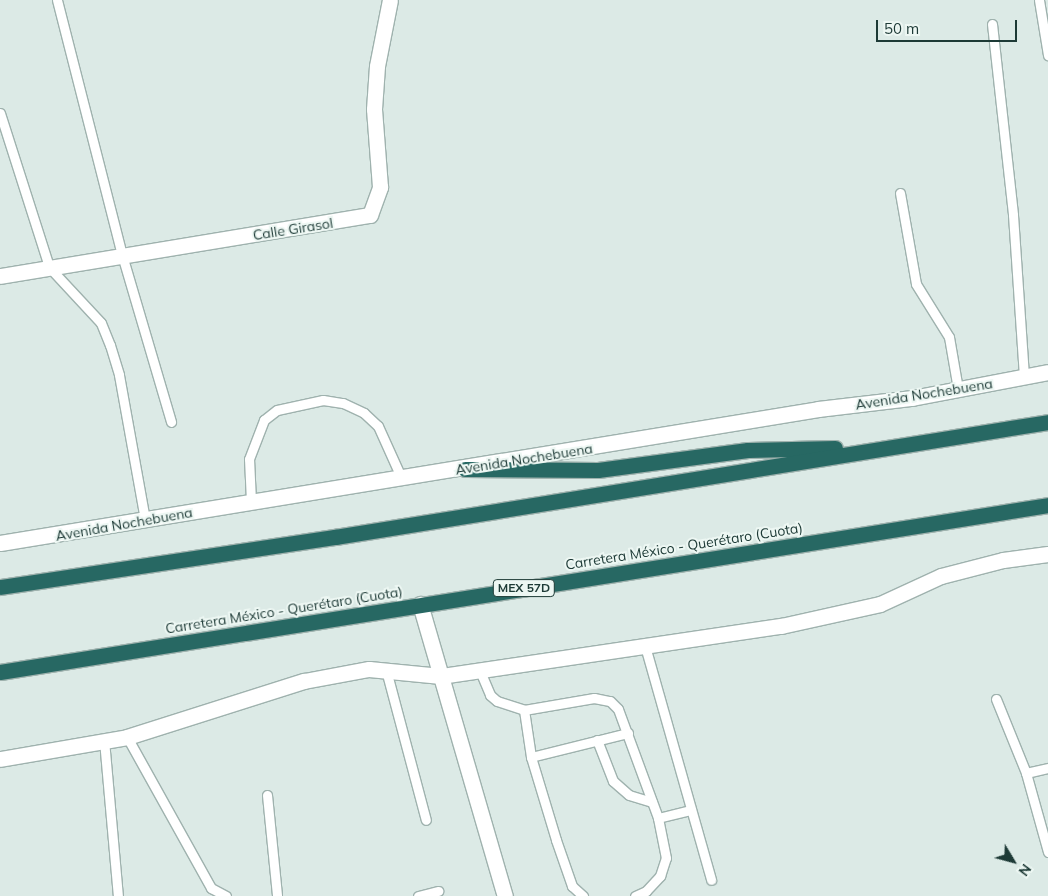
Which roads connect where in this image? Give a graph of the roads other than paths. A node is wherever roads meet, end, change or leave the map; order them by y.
1 (57, 0) edge
2 (390, 0) edge
3 (1039, 0) edge
4 (992, 24) dead end
5 (1048, 50) edge
6 (0, 113) edge
7 (900, 193) dead end
8 (122, 256) junction
9 (49, 267) junction
10 (0, 276) edge
11 (1048, 372) edge
12 (1024, 377) junction
13 (958, 389) junction
14 (171, 422) dead end
15 (1048, 422) edge
16 (896, 446) junction
17 (465, 469) junction
18 (401, 477) junction
19 (251, 501) junction
20 (1048, 505) edge
21 (146, 520) junction
22 (0, 543) edge
23 (1048, 554) edge
24 (0, 587) edge
25 (420, 604) junction
26 (645, 646) junction
27 (386, 670) junction
28 (480, 671) junction
29 (0, 672) edge
30 (441, 676) junction
31 (996, 699) dead end
32 (524, 710) junction
33 (628, 733) junction
34 (127, 736) junction
35 (104, 740) junction
36 (597, 740) junction
37 (531, 757) junction
38 (0, 759) edge
39 (1048, 768) edge
40 (1026, 773) junction
41 (266, 794) dead end
42 (652, 802) junction
43 (691, 810) junction
44 (658, 818) junction
45 (426, 820) dead end
46 (1048, 852) edge
47 (711, 880) dead end
48 (438, 891) dead end
49 (118, 896) edge
50 (226, 896) edge
51 (276, 896) edge
52 (418, 896) edge
53 (505, 896) edge
54 (583, 896) edge
55 (635, 896) edge

1 - 8 lane
2 - 8 street, Calle Girasol
3 - 5 lane
4 - 12 lane
6 - 9 lane
7 - 13 lane
8 - 9 street, Calle Girasol
8 - 14 lane
9 - 10 street, Calle Girasol
9 - 21 lane
11 - 12 street, Avenida Nochebuena
12 - 13 street, Avenida Nochebuena
13 - 17 street, Avenida Nochebuena
15 - 16 highway
16 - 17 highway
16 - 24 highway
17 - 18 street, Avenida Nochebuena
18 - 19 street, Avenida Nochebuena
18 - 19 lane
19 - 21 street, Avenida Nochebuena
20 - 25 highway, Carretera México - Querétaro (Cuota) / MEX 57D
21 - 22 street, Avenida Nochebuena
23 - 26 street
25 - 29 highway, Carretera México - Querétaro (Cuota) / MEX 57D
25 - 30 street
26 - 28 street
26 - 43 lane
27 - 30 street
27 - 34 street
27 - 45 lane
28 - 30 street
28 - 32 lane
30 - 53 street
31 - 40 lane
32 - 33 lane
32 - 37 lane
33 - 36 lane
33 - 42 lane
34 - 35 street
34 - 50 lane
35 - 38 street
35 - 49 lane
36 - 37 lane
36 - 42 lane
37 - 54 lane
39 - 40 lane
40 - 46 lane
41 - 51 lane
42 - 44 lane
43 - 44 lane
43 - 47 lane
44 - 55 lane
48 - 52 lane

